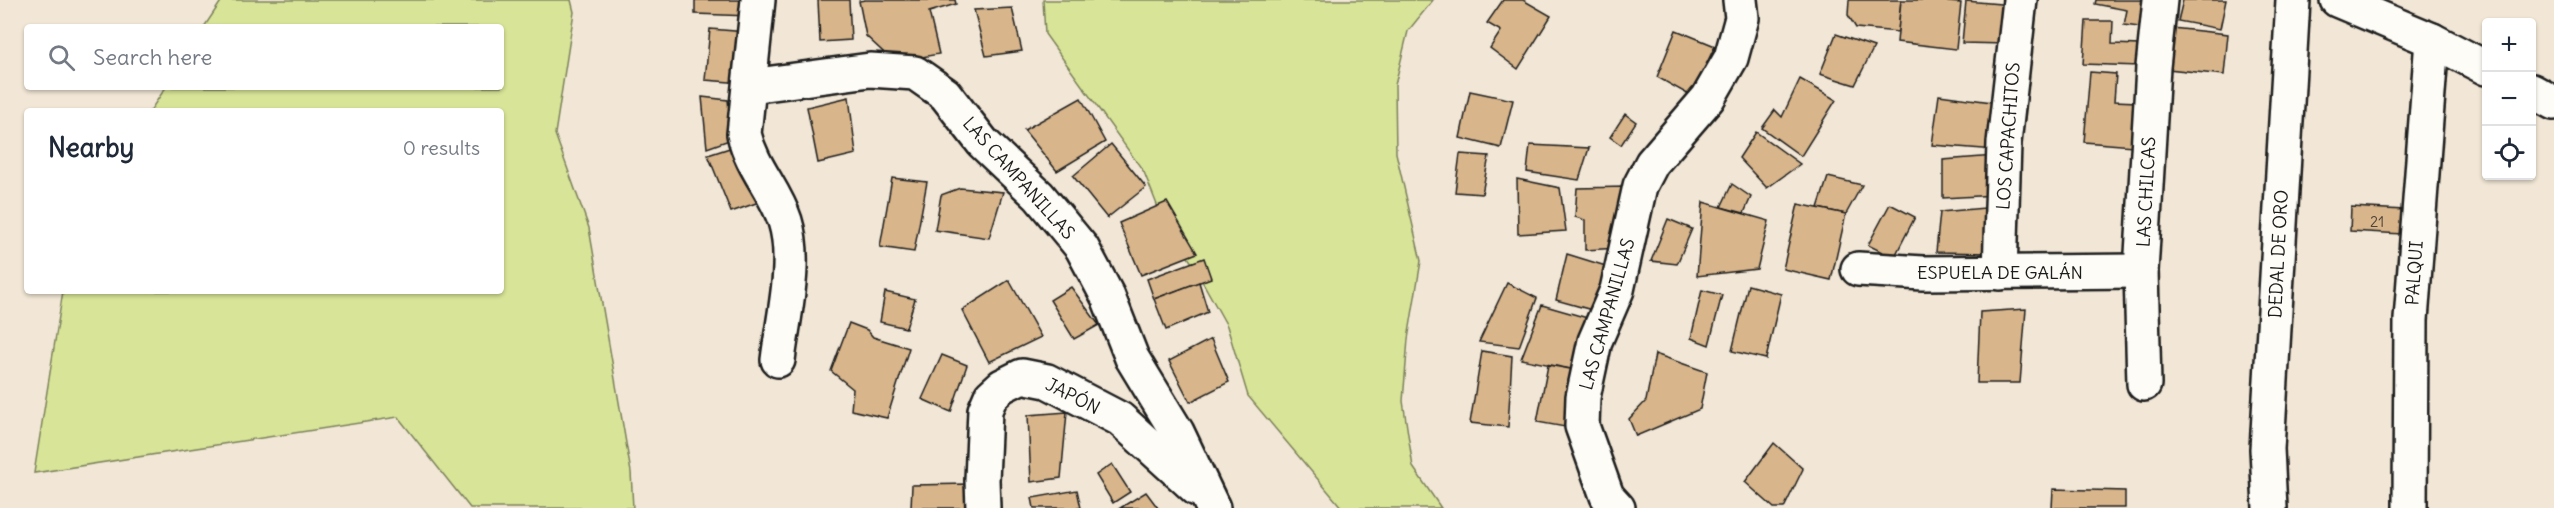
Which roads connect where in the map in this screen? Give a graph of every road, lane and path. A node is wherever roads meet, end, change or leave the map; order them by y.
1 (758, 0) edge
2 (1740, 0) edge
3 (2020, 0) edge
4 (2160, 0) edge
5 (2293, 0) edge
6 (2337, 0) edge
7 (2432, 40) junction
8 (2482, 65) edge
9 (750, 86) junction
10 (2536, 93) edge
11 (2554, 103) edge
12 (1858, 269) dead end
13 (2141, 271) junction
14 (2000, 273) junction
15 (778, 360) dead end
16 (2144, 384) dead end
17 (1210, 503) edge
18 (983, 508) edge
19 (1618, 508) edge
20 (2270, 508) edge
21 (2410, 508) edge

1 - 9 street
2 - 19 street, LAS CAMPANILLAS
3 - 14 street, LOS CAPACHITOS
4 - 13 street, LAS CHILCAS
5 - 20 street, DEDAL DE ORO
6 - 7 street
7 - 8 street
7 - 21 street, PALQUI
9 - 15 street
9 - 17 street, LAS CAMPANILLAS
10 - 11 street
12 - 14 street, ESPUELA DE GALÁN
13 - 14 street, ESPUELA DE GALÁN
13 - 16 street, LAS CHILCAS
17 - 18 street, JAPÓN

